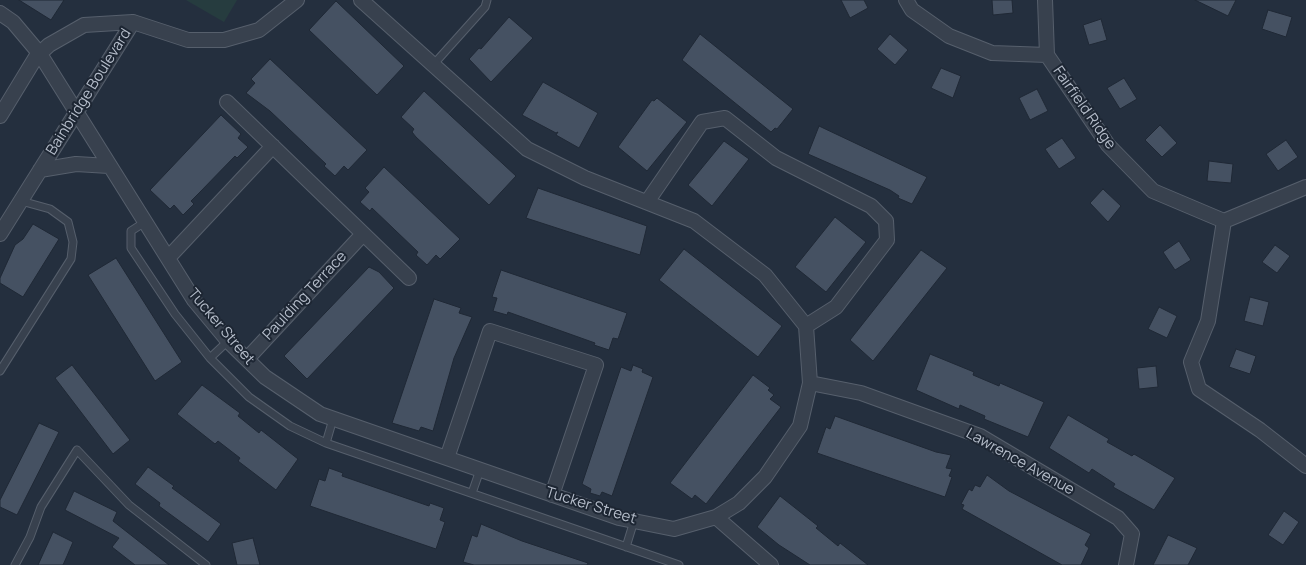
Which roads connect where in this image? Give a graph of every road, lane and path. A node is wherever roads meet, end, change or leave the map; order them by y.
1 (297, 0) edge
2 (361, 0) edge
3 (487, 0) edge
4 (906, 0) edge
5 (1045, 0) edge
6 (0, 13) edge
7 (133, 22) junction
8 (40, 54) junction
9 (1047, 55) junction
10 (433, 65) junction
11 (227, 102) dead end
12 (76, 113) junction
13 (0, 116) edge
14 (273, 146) junction
15 (109, 166) junction
16 (40, 170) junction
17 (1306, 186) edge
18 (20, 201) junction
19 (647, 202) junction
20 (1224, 221) junction
21 (145, 222) junction
22 (0, 234) edge
23 (363, 234) junction
24 (168, 258) junction
25 (409, 278) dead end
26 (806, 326) junction
27 (228, 341) junction
28 (210, 358) junction
29 (247, 359) junction
30 (0, 371) edge
31 (810, 384) junction
32 (334, 419) junction
33 (326, 443) junction
34 (447, 458) junction
35 (1306, 466) edge
36 (480, 470) junction
37 (472, 494) junction
38 (552, 495) junction
39 (716, 517) junction
40 (634, 520) junction
41 (626, 547) junction
42 (15, 565) edge
43 (206, 565) edge
44 (679, 565) edge
45 (771, 565) edge
46 (1126, 565) edge

1 - 7 street
2 - 10 street
3 - 10 lane
4 - 9 street, Fairfield Ridge
5 - 9 street, Fairfield Ridge
6 - 8 street, Tucker Street
7 - 8 street, Bainbridge Boulevard
7 - 12 street, Bainbridge Boulevard
8 - 12 street, Tucker Street
8 - 13 street, Bainbridge Boulevard
9 - 20 street, Fairfield Ridge
10 - 19 street
11 - 14 street
12 - 15 street, Tucker Street
12 - 16 street, Bainbridge Boulevard
14 - 23 street
14 - 24 street
15 - 16 street
15 - 21 street, Tucker Street
16 - 18 street, Bainbridge Boulevard
17 - 20 street
18 - 22 street, Bainbridge Boulevard
18 - 30 lane
19 - 26 street
19 - 26 street
20 - 35 street
21 - 24 street, Tucker Street
21 - 28 lane
23 - 25 street
23 - 29 street, Paulding Terrace
24 - 27 street, Tucker Street
26 - 31 street, Tucker Street
27 - 28 lane
27 - 29 street, Tucker Street
28 - 33 lane
29 - 32 street, Tucker Street
31 - 39 street, Tucker Street
31 - 46 street, Lawrence Avenue
32 - 33 lane
32 - 34 street, Tucker Street
33 - 37 lane
34 - 36 street, Tucker Street
34 - 38 street
36 - 37 lane
36 - 38 street, Tucker Street
37 - 41 lane
38 - 40 street, Tucker Street
39 - 40 street, Tucker Street
39 - 45 street
40 - 41 lane
41 - 44 lane
42 - 43 lane

